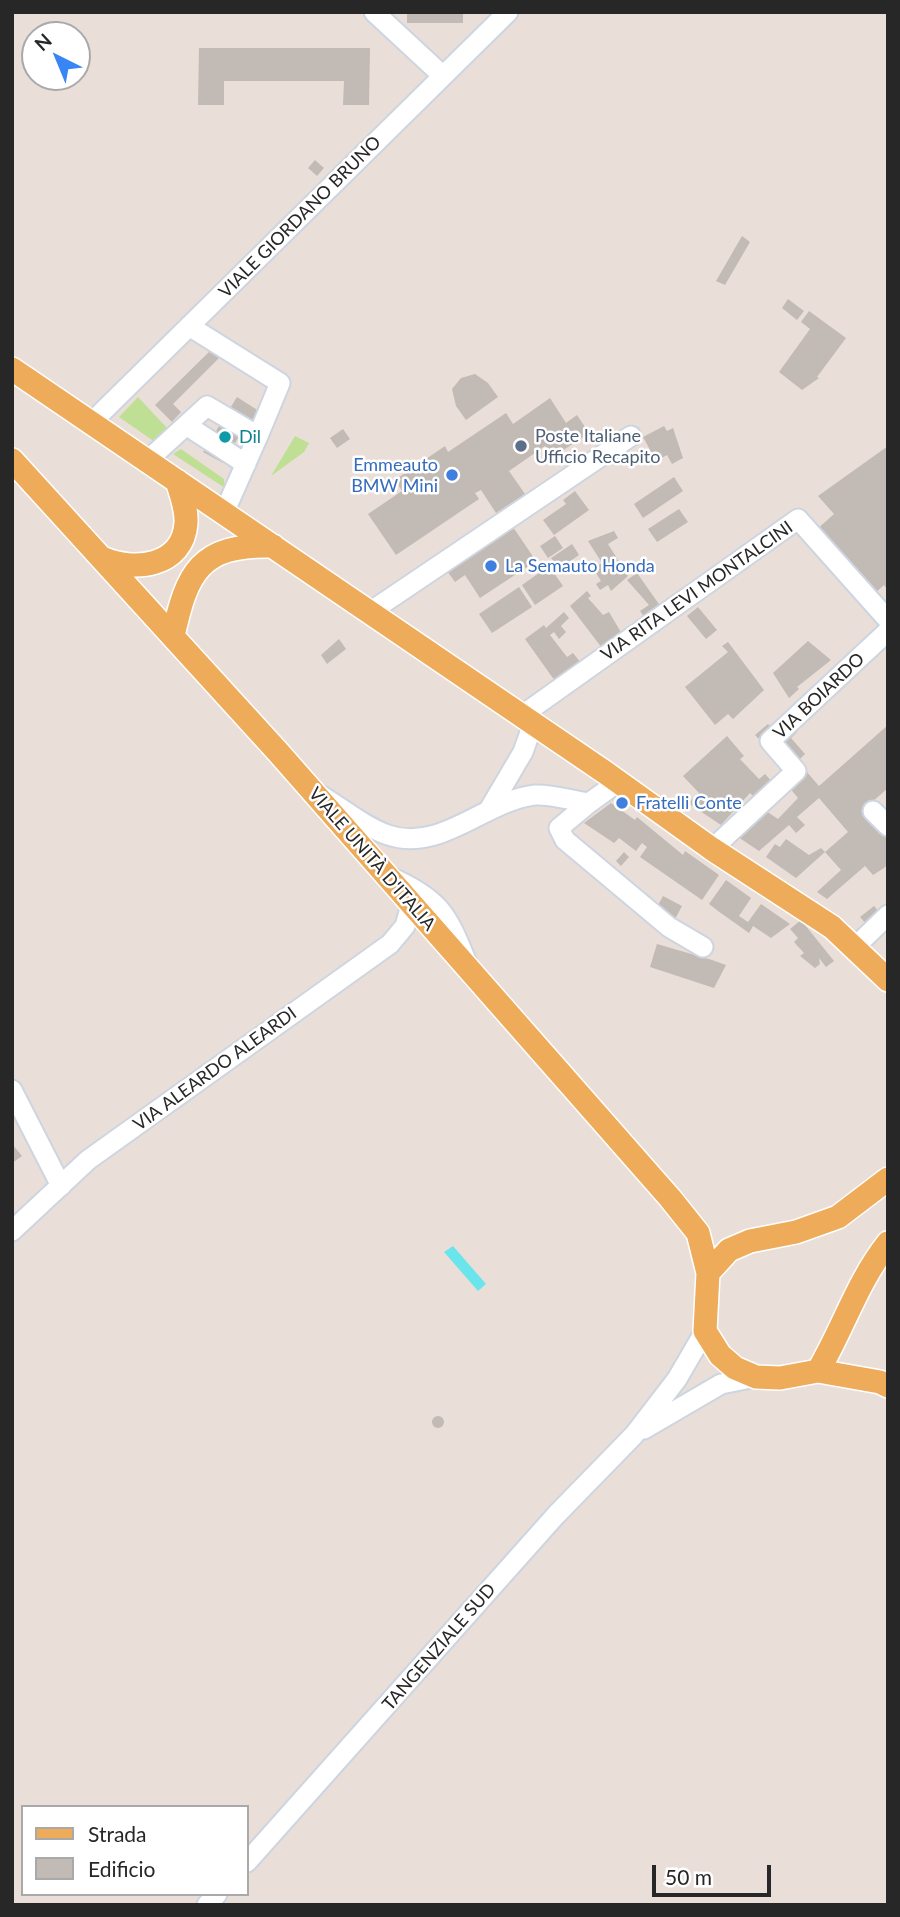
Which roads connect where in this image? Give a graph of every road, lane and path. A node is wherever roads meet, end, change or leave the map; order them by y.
1 (374, 12) edge
2 (508, 12) edge
3 (443, 76) junction
4 (189, 326) junction
5 (12, 369) edge
6 (92, 422) junction
7 (186, 425) junction
8 (258, 436) junction
9 (631, 436) dead end
10 (12, 460) edge
11 (148, 460) junction
12 (246, 464) junction
13 (177, 481) junction
14 (224, 513) junction
15 (274, 546) junction
16 (99, 556) junction
17 (370, 612) junction
18 (888, 620) edge
19 (888, 631) edge
20 (173, 635) junction
21 (527, 720) junction
22 (618, 782) junction
23 (310, 788) junction
24 (589, 803) junction
25 (490, 808) junction
26 (873, 811) dead end
27 (888, 826) edge
28 (712, 849) junction
29 (384, 874) junction
30 (411, 905) junction
31 (888, 915) edge
32 (703, 947) dead end
33 (854, 948) junction
34 (468, 965) junction
35 (888, 980) edge
36 (12, 1090) edge
37 (888, 1179) edge
38 (61, 1186) junction
39 (12, 1231) edge
40 (888, 1243) edge
41 (708, 1273) junction
42 (705, 1331) junction
43 (818, 1371) junction
44 (756, 1377) junction
45 (888, 1386) edge
46 (634, 1434) junction
47 (248, 1861) edge

1 - 3 street
2 - 3 street, VIALE GIORDANO BRUNO
3 - 4 street, VIALE GIORDANO BRUNO
4 - 6 street, VIALE GIORDANO BRUNO
4 - 8 street
5 - 6 main road
6 - 11 main road
7 - 8 street
7 - 11 street
7 - 12 street
8 - 12 street
9 - 17 street
10 - 16 main road, VIALE UNITÀ D'ITALIA
11 - 13 main road
12 - 14 street
13 - 14 main road
13 - 16 main road
14 - 15 main road
15 - 17 main road
15 - 20 main road
16 - 20 main road, VIALE UNITÀ D'ITALIA
17 - 21 main road
18 - 21 street, VIA RITA LEVI MONTALCINI
19 - 28 street, VIA BOIARDO
20 - 23 main road, VIALE UNITÀ D'ITALIA
21 - 22 main road
21 - 25 street
22 - 24 street
22 - 28 main road
23 - 25 street
23 - 29 main road, VIALE UNITÀ D'ITALIA
24 - 25 street
24 - 32 street
26 - 27 street
28 - 33 main road
29 - 30 main road, VIALE UNITÀ D'ITALIA
29 - 34 street
30 - 34 main road, VIALE UNITÀ D'ITALIA
30 - 38 street, VIA ALEARDO ALEARDI
31 - 33 street
33 - 35 main road
34 - 41 main road, VIALE UNITÀ D'ITALIA
36 - 38 street
37 - 41 main road
38 - 39 street, VIA ALEARDO ALEARDI
40 - 43 main road
41 - 42 main road, VIALE UNITÀ D'ITALIA
42 - 44 main road
42 - 46 street, TANGENZIALE SUD
43 - 44 main road
43 - 45 main road
44 - 46 street, TANGENZIALE SUD
46 - 47 street, TANGENZIALE SUD

